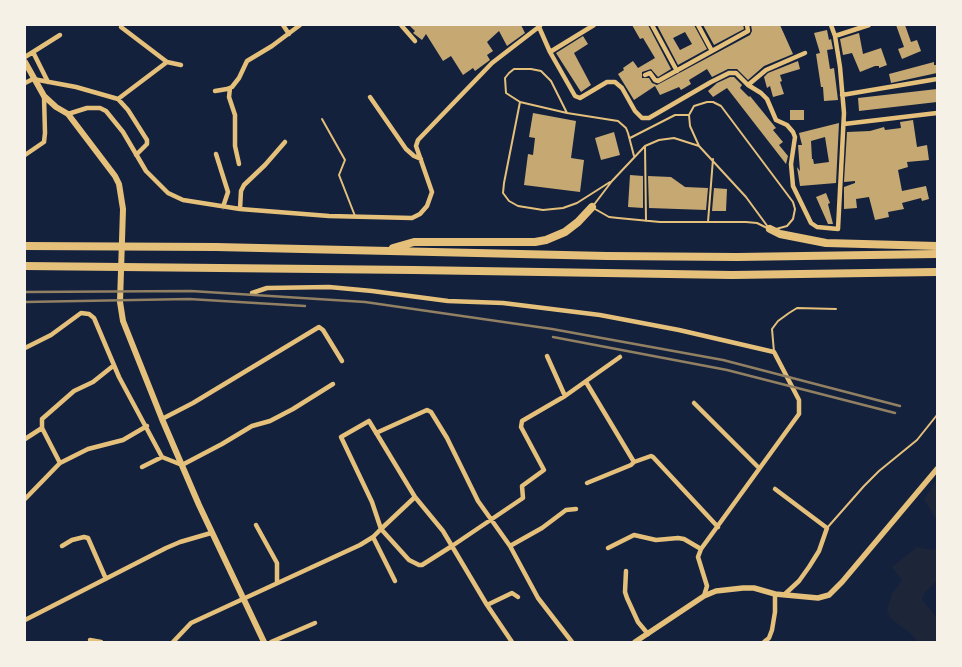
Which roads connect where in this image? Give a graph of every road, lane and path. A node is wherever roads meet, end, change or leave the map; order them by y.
1 (283, 25) edge
2 (300, 25) edge
3 (401, 25) edge
4 (594, 25) edge
5 (652, 25) edge
6 (698, 25) edge
7 (748, 25) edge
8 (831, 25) edge
9 (868, 25) edge
10 (121, 26) edge
11 (540, 26) edge
12 (289, 34) junction
13 (60, 35) dead end
14 (835, 36) junction
15 (415, 41) dead end
16 (712, 51) junction
17 (33, 52) junction
18 (550, 52) junction
19 (805, 53) dead end
20 (25, 58) edge
21 (25, 62) edge
22 (168, 62) junction
23 (181, 65) dead end
24 (678, 71) junction
25 (645, 74) dead end
26 (33, 79) junction
27 (937, 79) edge
28 (48, 82) junction
29 (25, 83) edge
30 (748, 85) junction
31 (230, 88) junction
32 (215, 90) dead end
33 (842, 95) junction
34 (44, 96) junction
35 (370, 97) dead end
36 (118, 99) junction
37 (520, 102) junction
38 (568, 112) junction
39 (937, 112) edge
40 (68, 114) junction
41 (689, 115) junction
42 (322, 119) dead end
43 (844, 124) junction
44 (630, 138) junction
45 (285, 142) dead end
46 (646, 146) junction
47 (699, 146) junction
48 (216, 154) dead end
49 (25, 155) edge
50 (136, 155) junction
51 (634, 156) junction
52 (421, 159) junction
53 (713, 159) junction
54 (239, 164) dead end
55 (612, 180) junction
56 (223, 207) junction
57 (592, 207) junction
58 (240, 209) junction
59 (355, 216) junction
60 (646, 221) junction
61 (708, 222) junction
62 (770, 229) junction
63 (25, 246) edge
64 (937, 246) edge
65 (384, 250) junction
66 (937, 254) edge
67 (25, 266) edge
68 (937, 272) edge
69 (252, 293) dead end
70 (836, 309) dead end
71 (25, 348) edge
72 (774, 352) junction
73 (547, 356) dead end
74 (620, 357) dead end
75 (342, 361) dead end
76 (114, 366) junction
77 (586, 382) junction
78 (333, 384) dead end
79 (565, 396) junction
80 (694, 403) dead end
81 (937, 415) edge
82 (162, 419) junction
83 (147, 426) junction
84 (42, 428) junction
85 (376, 433) junction
86 (25, 439) edge
87 (162, 457) junction
88 (634, 462) junction
89 (60, 463) junction
90 (182, 464) junction
91 (142, 467) dead end
92 (759, 468) junction
93 (937, 469) edge
94 (586, 483) dead end
95 (775, 489) dead end
96 (415, 497) junction
97 (25, 498) edge
98 (576, 509) dead end
99 (490, 519) junction
100 (256, 525) dead end
101 (718, 527) junction
102 (828, 528) junction
103 (381, 529) junction
104 (212, 533) junction
105 (373, 537) junction
106 (62, 546) dead end
107 (452, 546) junction
108 (510, 546) junction
109 (608, 548) dead end
110 (701, 549) junction
111 (626, 572) dead end
112 (106, 579) junction
113 (277, 582) junction
114 (395, 582) dead end
115 (775, 594) junction
116 (785, 594) junction
117 (704, 596) junction
118 (518, 597) dead end
119 (242, 598) junction
120 (487, 604) junction
121 (25, 620) edge
122 (315, 623) dead end
123 (648, 634) junction
124 (90, 640) dead end
125 (101, 642) edge
126 (173, 642) edge
127 (264, 642) edge
128 (271, 642) edge
129 (512, 642) edge
130 (572, 642) edge
131 (635, 642) edge
132 (764, 642) edge

1 - 12 street
2 - 12 street
3 - 15 street
4 - 18 street
5 - 24 street
6 - 16 street
7 - 16 street
8 - 14 street
9 - 14 street
10 - 22 street
11 - 18 street
11 - 52 street
12 - 31 street
13 - 17 street
14 - 33 street
16 - 24 street
17 - 20 street
17 - 28 street
18 - 30 street
19 - 30 street
21 - 26 main road
22 - 23 street
22 - 36 street
24 - 25 street
26 - 28 street
26 - 29 street
26 - 34 main road
27 - 33 street
28 - 36 street
30 - 43 street
31 - 32 street
31 - 54 street
33 - 43 street
34 - 40 main road
34 - 49 street
35 - 52 street
36 - 50 street
37 - 38 lane
37 - 38 lane
37 - 55 lane
38 - 44 lane
39 - 43 street
40 - 50 street
40 - 82 main road
41 - 44 lane
41 - 47 lane
41 - 62 lane
42 - 59 lane
44 - 51 lane
45 - 58 street
46 - 47 lane
46 - 51 lane
46 - 60 lane
47 - 53 lane
48 - 56 street
50 - 56 street
51 - 55 lane
52 - 59 street
53 - 61 lane
53 - 62 lane
55 - 57 lane
56 - 58 street
57 - 60 lane
57 - 65 highway
58 - 59 street
60 - 61 lane
61 - 62 lane
62 - 64 highway
63 - 65 highway
65 - 66 highway
67 - 68 highway
69 - 72 street
70 - 72 lane
71 - 76 street
72 - 92 street
73 - 79 street
74 - 77 street
75 - 82 street
76 - 83 street
76 - 84 street
77 - 79 street
77 - 88 street
78 - 90 street
79 - 99 street
80 - 92 street
81 - 102 lane
82 - 90 main road
83 - 87 street
83 - 89 street
84 - 86 street
84 - 89 street
85 - 96 street
85 - 99 street
85 - 103 street
87 - 90 street
87 - 91 street
88 - 94 street
88 - 101 street
89 - 97 street
90 - 104 main road
92 - 101 street
93 - 116 street
95 - 102 street
96 - 103 street
96 - 107 street
98 - 108 street
99 - 107 street
99 - 108 street
100 - 113 street
101 - 110 street
102 - 116 street
103 - 105 street
103 - 107 street
104 - 112 street
104 - 119 main road
105 - 113 street
105 - 114 street
106 - 112 street
107 - 120 street
108 - 130 street
109 - 110 street
110 - 117 street
111 - 123 street
112 - 121 street
113 - 119 street
115 - 116 street
115 - 117 street
115 - 132 street
117 - 123 street
118 - 120 street
119 - 126 street
119 - 127 main road
120 - 129 street
122 - 128 street
123 - 131 street
124 - 125 street

